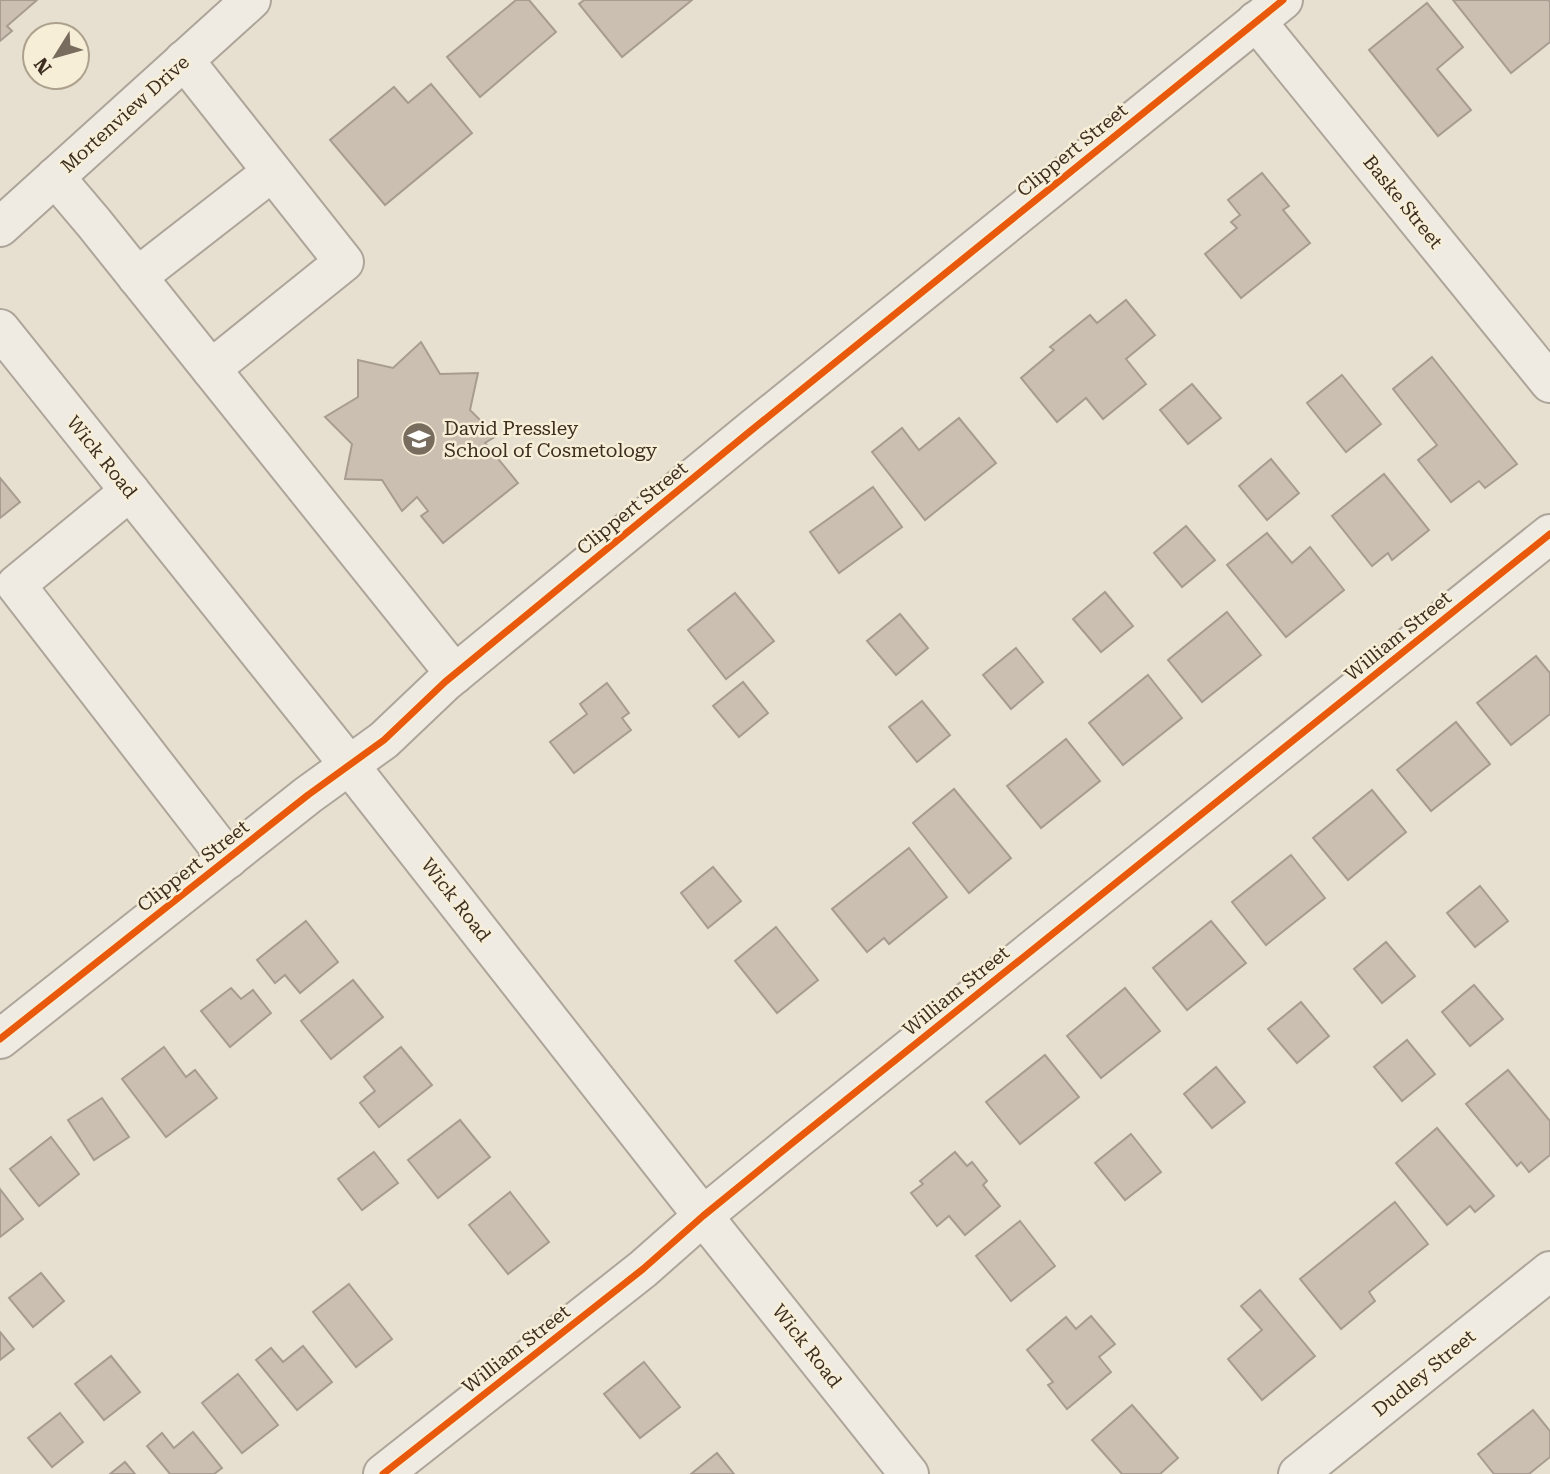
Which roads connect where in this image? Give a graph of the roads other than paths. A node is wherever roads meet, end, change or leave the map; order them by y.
1 (251, 0) edge
2 (1270, 11) edge
3 (184, 60) junction
4 (272, 172) junction
5 (55, 177) junction
6 (0, 227) edge
7 (137, 277) junction
8 (0, 329) edge
9 (211, 369) junction
10 (1550, 383) edge
11 (130, 491) junction
12 (1550, 534) edge
13 (455, 674) junction
14 (351, 766) junction
15 (228, 859) junction
16 (0, 1039) edge
17 (704, 1216) junction
18 (1550, 1271) edge
19 (383, 1474) edge
20 (909, 1474) edge
21 (1298, 1474) edge

1 - 3 street, Mortenview Drive
2 - 10 street, Baske Street
2 - 13 street, Clippert Street
3 - 4 street
3 - 5 street, Mortenview Drive
4 - 7 street
4 - 9 street
5 - 6 street, Mortenview Drive
5 - 7 street
7 - 9 street
8 - 11 street, Wick Road
9 - 13 street
11 - 14 street, Wick Road
11 - 15 street
12 - 17 street, William Street
13 - 14 street, Clippert Street
14 - 15 street, Clippert Street
14 - 17 street, Wick Road
15 - 16 street, Clippert Street
17 - 19 street, William Street
17 - 20 street, Wick Road
18 - 21 street, Dudley Street

